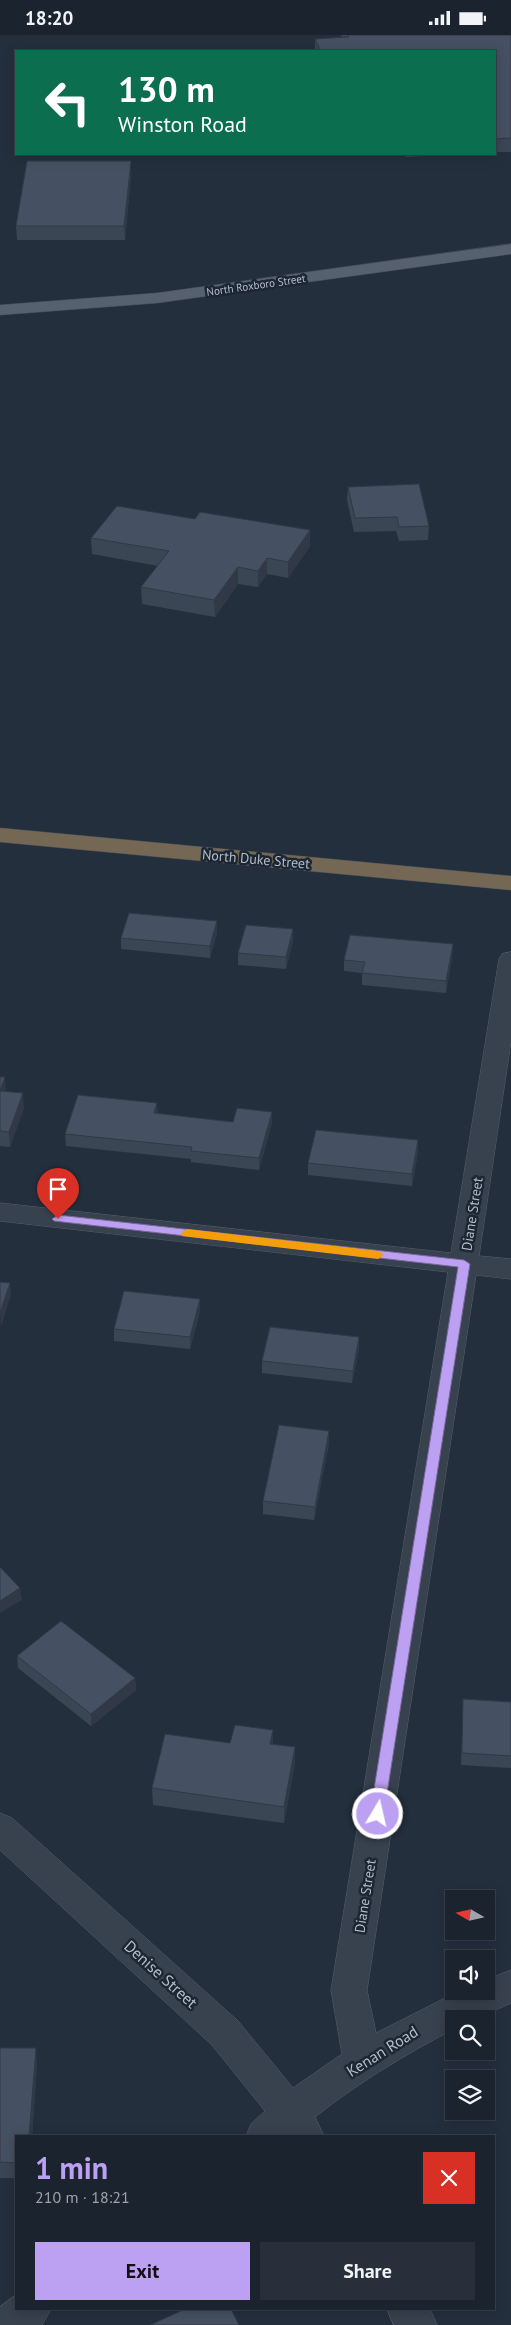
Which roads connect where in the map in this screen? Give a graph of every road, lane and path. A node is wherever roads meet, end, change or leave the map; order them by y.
1 (511, 249) edge
2 (0, 310) edge
3 (0, 835) edge
4 (511, 883) edge
5 (511, 959) edge
6 (0, 1212) edge
7 (464, 1264) junction
8 (511, 1269) edge
9 (0, 1828) edge
10 (511, 1986) edge
11 (362, 2061) junction
12 (287, 2128) edge
13 (30, 2310) edge
14 (408, 2310) edge
15 (8, 2325) edge
16 (417, 2325) edge

1 - 2 main road, North Roxboro Street
3 - 4 highway, North Duke Street
5 - 7 street, Diane Street
6 - 7 street
7 - 8 street
7 - 11 street, Diane Street
9 - 12 street, Denise Street
10 - 11 street, Kenan Road
11 - 12 street, Kenan Road
13 - 15 street
14 - 16 street

